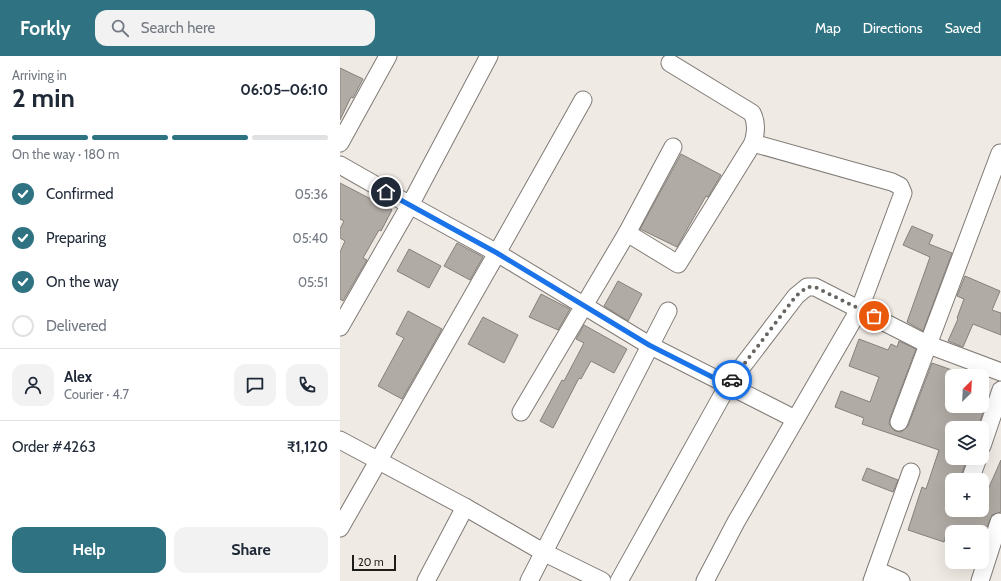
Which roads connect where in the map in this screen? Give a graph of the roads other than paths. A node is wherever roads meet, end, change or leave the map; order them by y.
1 (388, 56) edge
2 (489, 56) edge
3 (670, 63) dead end
4 (583, 100) dead end
5 (340, 143) edge
6 (753, 143) junction
7 (673, 147) dead end
8 (1000, 153) edge
9 (340, 165) edge
10 (410, 205) junction
11 (627, 233) junction
12 (497, 253) junction
13 (583, 306) junction
14 (860, 308) junction
15 (668, 310) dead end
16 (340, 327) edge
17 (649, 345) junction
18 (929, 345) junction
19 (1001, 372) edge
20 (728, 385) junction
21 (1001, 390) edge
22 (521, 412) dead end
23 (795, 420) junction
24 (899, 422) dead end
25 (989, 425) edge
26 (340, 440) edge
27 (378, 461) junction
28 (911, 472) dead end
29 (465, 507) junction
30 (999, 522) dead end
31 (340, 528) edge
32 (543, 552) junction
33 (874, 575) edge
34 (426, 581) edge
35 (529, 581) edge
36 (602, 581) edge
37 (619, 581) edge
38 (705, 581) edge
39 (901, 581) edge
40 (980, 581) edge

1 - 5 street
2 - 10 street
3 - 6 street
4 - 12 street
6 - 11 street
6 - 14 street
7 - 11 street
8 - 18 street
9 - 10 street
10 - 12 street
10 - 16 street
11 - 13 street
12 - 13 street
12 - 27 street
13 - 17 street
13 - 22 street
14 - 18 street
14 - 20 street
14 - 23 street
15 - 17 street
17 - 20 street
17 - 32 street
18 - 19 street
18 - 24 street
20 - 23 street
20 - 37 street
21 - 25 street
23 - 38 street
26 - 27 street
27 - 29 street
27 - 31 street
28 - 33 street
29 - 32 street
29 - 34 street
30 - 40 street
32 - 35 street
32 - 36 street
33 - 39 street

